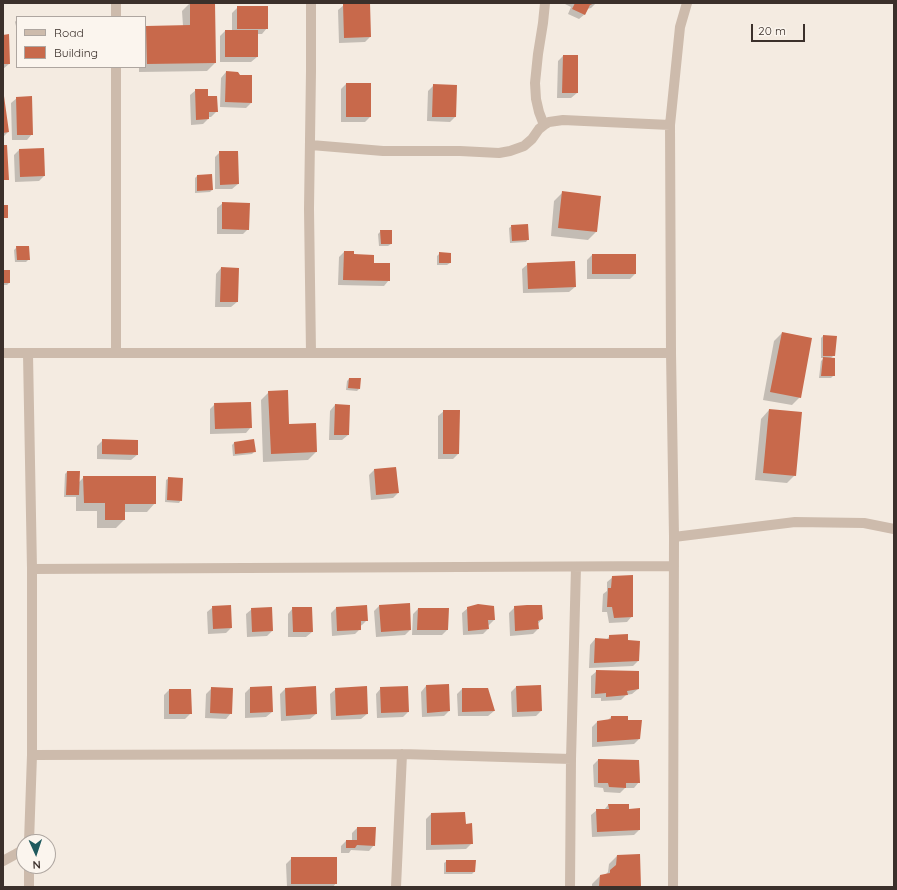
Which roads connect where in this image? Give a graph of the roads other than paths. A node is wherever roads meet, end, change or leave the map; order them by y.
1 (116, 3) edge
2 (310, 3) edge
3 (545, 3) edge
4 (687, 3) edge
5 (116, 16) edge
6 (116, 68) edge
7 (544, 125) junction
8 (670, 125) junction
9 (311, 145) junction
10 (3, 353) edge
11 (116, 353) junction
12 (311, 353) junction
13 (671, 353) junction
14 (28, 354) junction
15 (894, 529) edge
16 (674, 537) junction
17 (674, 566) junction
18 (576, 567) junction
19 (32, 569) junction
20 (402, 754) junction
21 (32, 755) junction
22 (571, 759) junction
23 (29, 834) edge
24 (16, 855) edge
25 (3, 861) edge
26 (29, 874) edge
27 (29, 887) edge
28 (396, 887) edge
29 (570, 887) edge
30 (673, 887) edge

1 - 5 street
2 - 9 street
3 - 7 street
4 - 8 street
6 - 11 street
7 - 8 street
7 - 9 street
8 - 13 street
9 - 12 street
10 - 14 street
11 - 12 street
11 - 14 street
12 - 13 street
13 - 16 street
14 - 19 street
15 - 16 street
16 - 17 street
17 - 18 street
17 - 30 street
18 - 19 street
18 - 22 street
19 - 21 street
20 - 21 street
20 - 22 street
20 - 28 street
21 - 23 street
22 - 29 street
24 - 25 street
26 - 27 street

